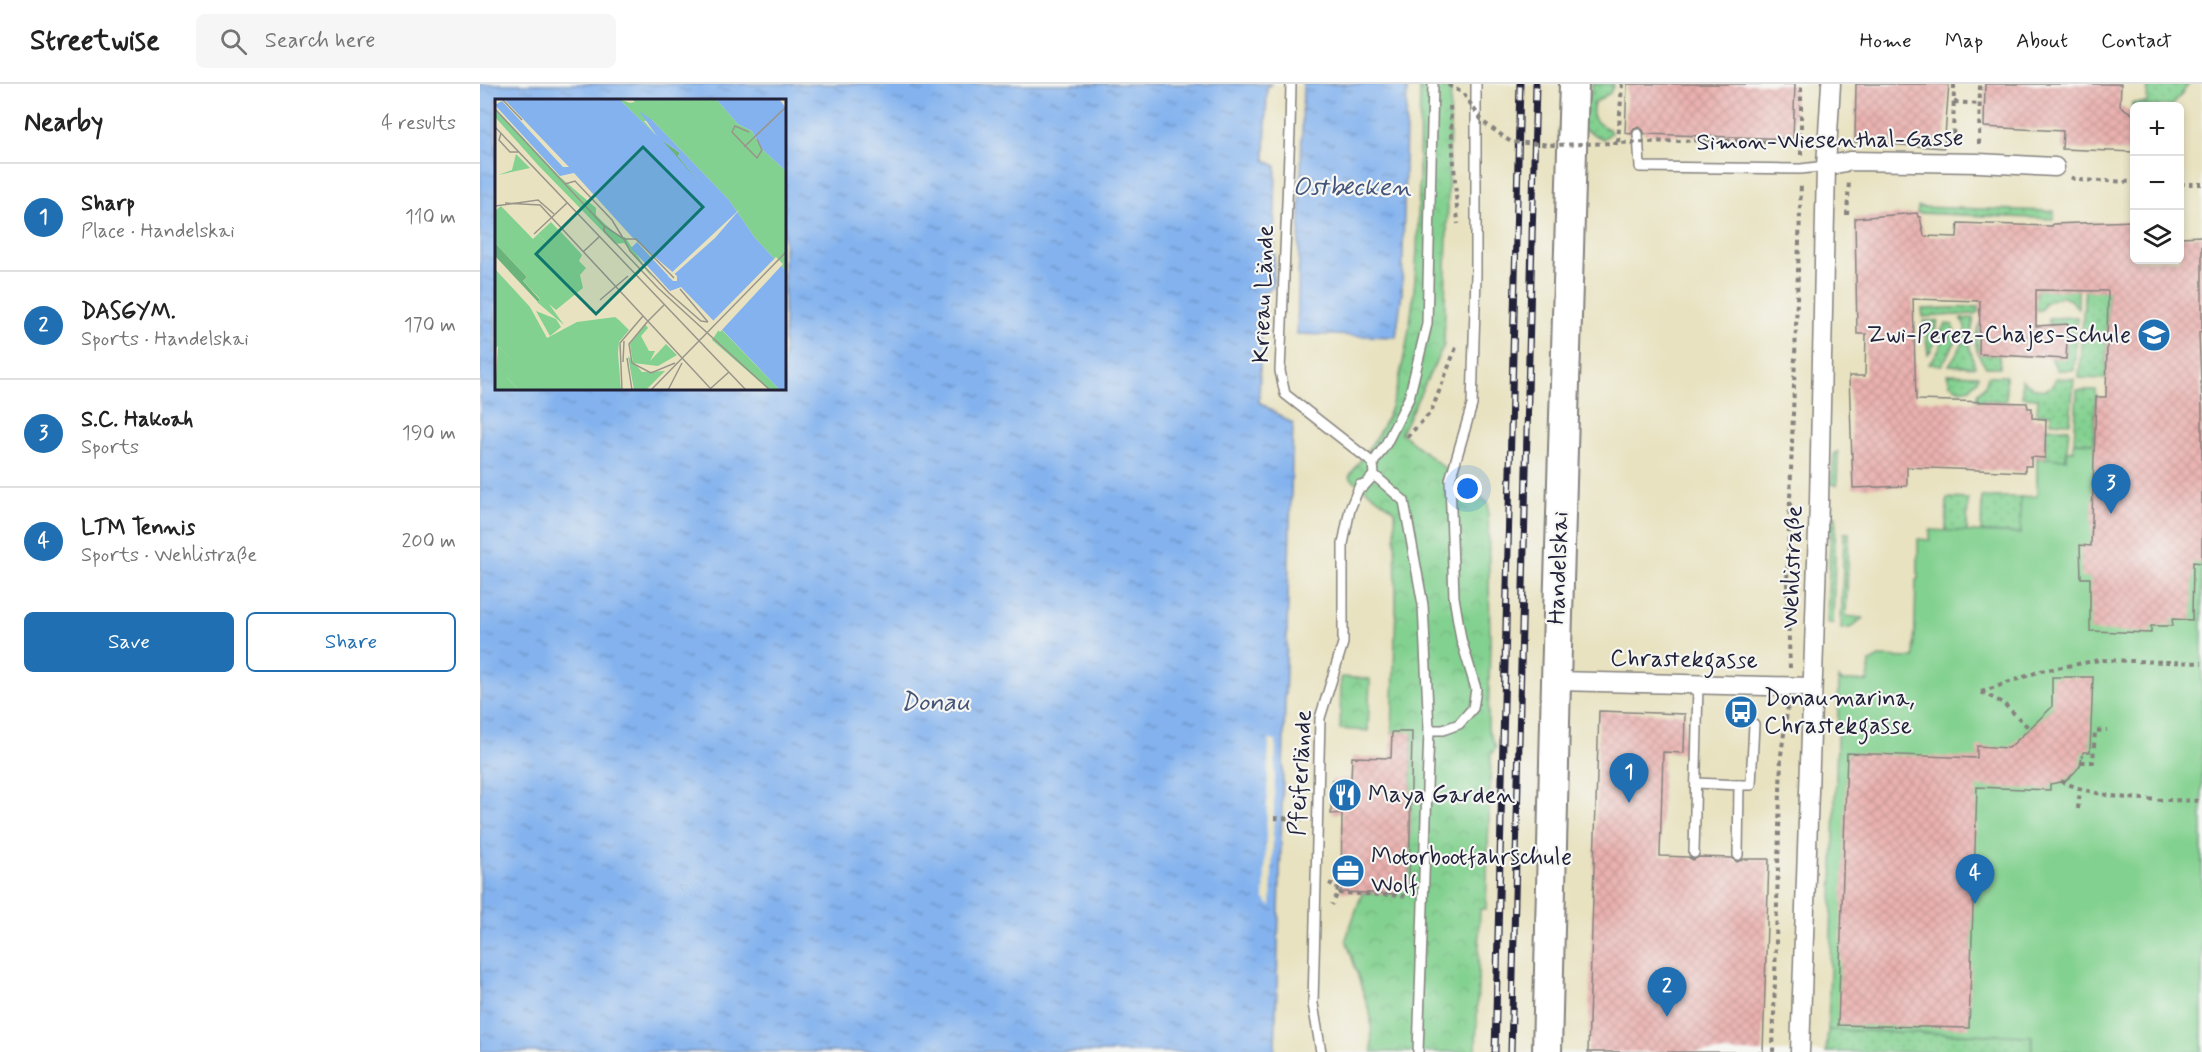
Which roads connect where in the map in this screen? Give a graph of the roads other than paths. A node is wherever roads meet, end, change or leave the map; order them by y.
1 (1291, 84) edge
2 (1433, 84) edge
3 (1476, 84) edge
4 (1574, 84) edge
5 (1831, 84) edge
6 (1638, 134) dead end
7 (1826, 166) junction
8 (2055, 167) road end
9 (1373, 463) junction
10 (1374, 475) junction
11 (1556, 681) junction
12 (1698, 685) junction
13 (1812, 687) junction
14 (1754, 724) dead end
15 (1429, 730) junction
16 (1696, 783) junction
17 (1739, 785) junction
18 (1694, 853) dead end
19 (1738, 855) dead end
20 (1321, 1052) edge
21 (1418, 1052) edge
22 (1547, 1052) edge
23 (1800, 1052) edge

1 - 9 lane, Krieau Lände
2 - 9 lane
3 - 15 lane
4 - 11 main road, Handelskai
5 - 7 street, Wehlistraße
6 - 7 lane, Simon-Wiesenthal-Gasse
7 - 8 street, Simon-Wiesenthal-Gasse
7 - 13 street, Wehlistraße
9 - 10 lane
10 - 15 lane
10 - 20 lane, Pfeiferlände
11 - 12 street, Chrastekgasse
11 - 22 main road, Handelskai
12 - 13 street, Chrastekgasse
12 - 16 lane
13 - 23 street, Wehlistraße
14 - 17 lane
15 - 21 lane
16 - 17 lane
16 - 18 lane
17 - 19 lane

